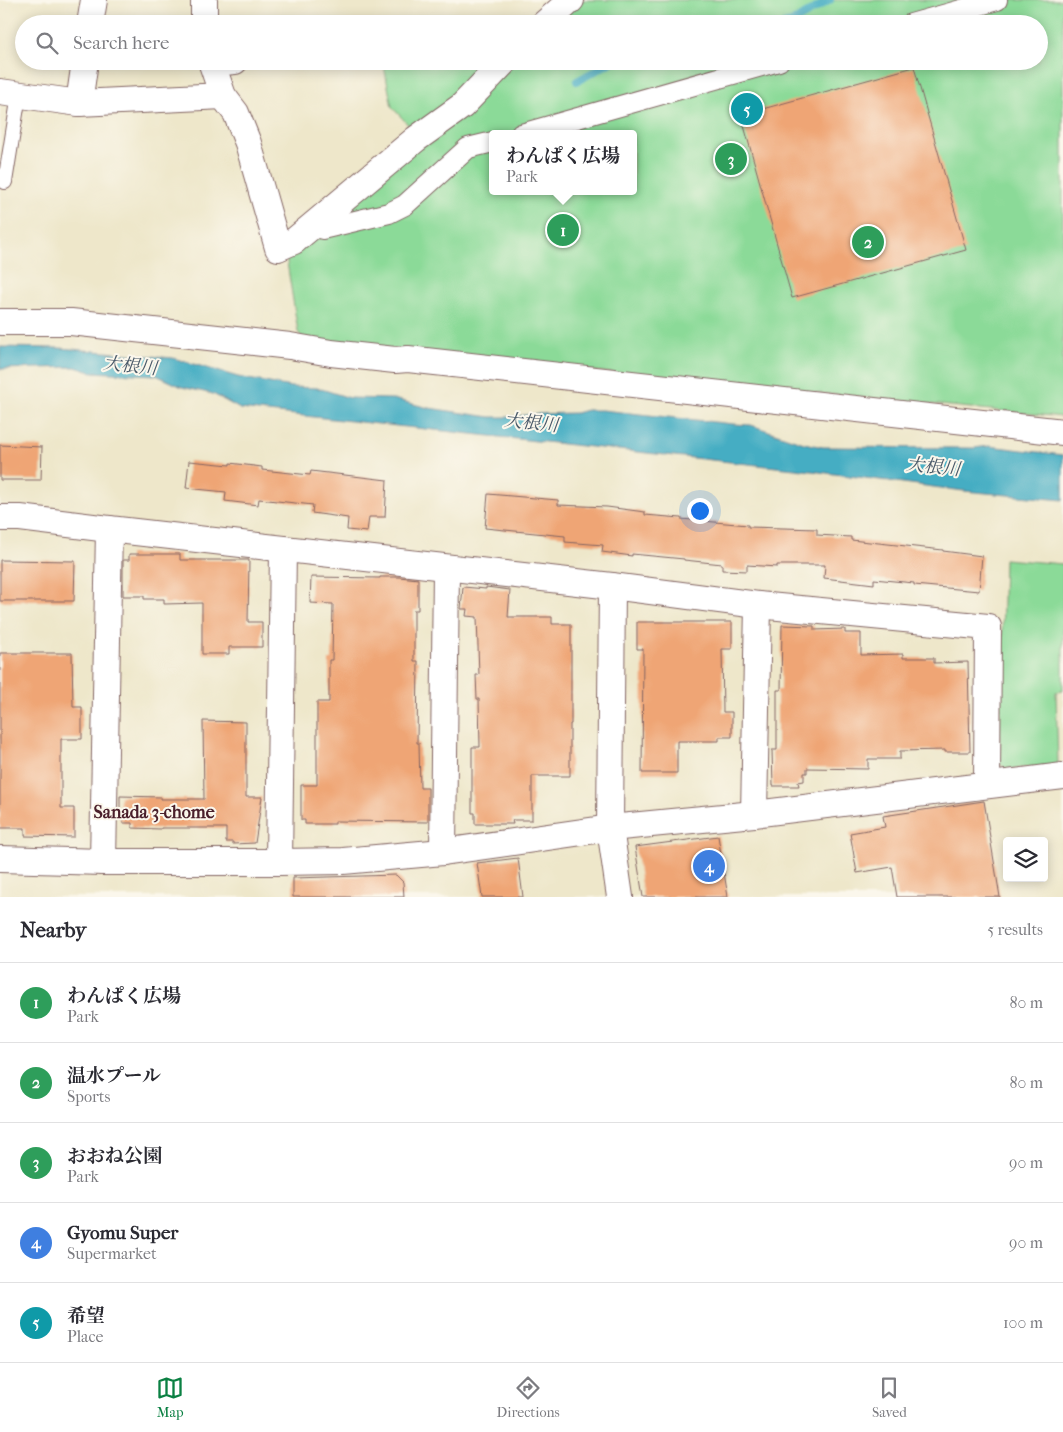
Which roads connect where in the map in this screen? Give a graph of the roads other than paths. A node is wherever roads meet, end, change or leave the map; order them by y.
1 (94, 0) edge
2 (204, 0) edge
3 (572, 0) edge
4 (997, 0) edge
5 (92, 15) edge
6 (204, 15) edge
7 (554, 15) edge
8 (943, 15) edge
9 (84, 70) edge
10 (220, 70) edge
11 (496, 70) edge
12 (747, 70) edge
13 (10, 93) edge
14 (222, 96) junction
15 (79, 103) junction
16 (535, 130) edge
17 (489, 143) edge
18 (6, 182) dead end
19 (315, 223) junction
20 (0, 322) edge
21 (1063, 432) edge
22 (0, 518) edge
23 (110, 529) junction
24 (283, 549) junction
25 (446, 568) junction
26 (612, 586) junction
27 (758, 604) junction
28 (1063, 776) edge
29 (987, 785) junction
30 (754, 814) junction
31 (610, 828) junction
32 (443, 852) junction
33 (0, 859) edge
34 (102, 862) junction
35 (279, 862) junction
36 (620, 897) edge

1 - 5 street
2 - 6 street
3 - 7 street
4 - 8 street
9 - 15 street
10 - 14 street
11 - 19 street
12 - 16 street
13 - 15 street
13 - 18 lane
14 - 15 street
14 - 19 street
17 - 19 street
20 - 21 street
22 - 23 street
23 - 24 street
23 - 34 street
24 - 25 street
24 - 35 street
25 - 26 street
25 - 32 street
26 - 27 street
26 - 31 street
27 - 29 street
27 - 30 street
28 - 29 street
29 - 30 street
30 - 31 street
31 - 32 street
31 - 36 street
32 - 35 street
33 - 34 street
34 - 35 street

